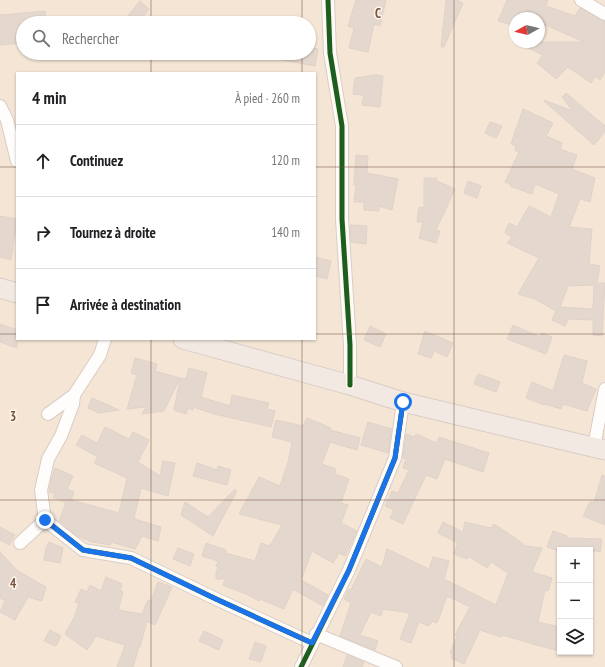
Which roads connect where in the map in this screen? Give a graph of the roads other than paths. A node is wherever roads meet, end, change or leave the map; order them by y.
1 (328, 0) edge
2 (581, 0) edge
3 (605, 14) edge
4 (0, 106) edge
5 (16, 157) edge
6 (0, 288) edge
7 (16, 293) edge
8 (106, 340) edge
9 (187, 340) edge
10 (350, 385) junction
11 (605, 389) edge
12 (74, 395) junction
13 (403, 402) junction
14 (48, 414) dead end
15 (600, 448) edge
16 (45, 520) junction
17 (20, 543) dead end
18 (314, 638) junction
19 (301, 667) edge
20 (396, 667) edge

1 - 10 street
2 - 3 street
4 - 5 street
6 - 7 highway
8 - 12 street
9 - 10 highway
10 - 13 highway
11 - 15 street
12 - 14 street
12 - 16 street
13 - 15 highway
13 - 18 street
16 - 17 street
16 - 18 street
18 - 19 street
18 - 20 street

